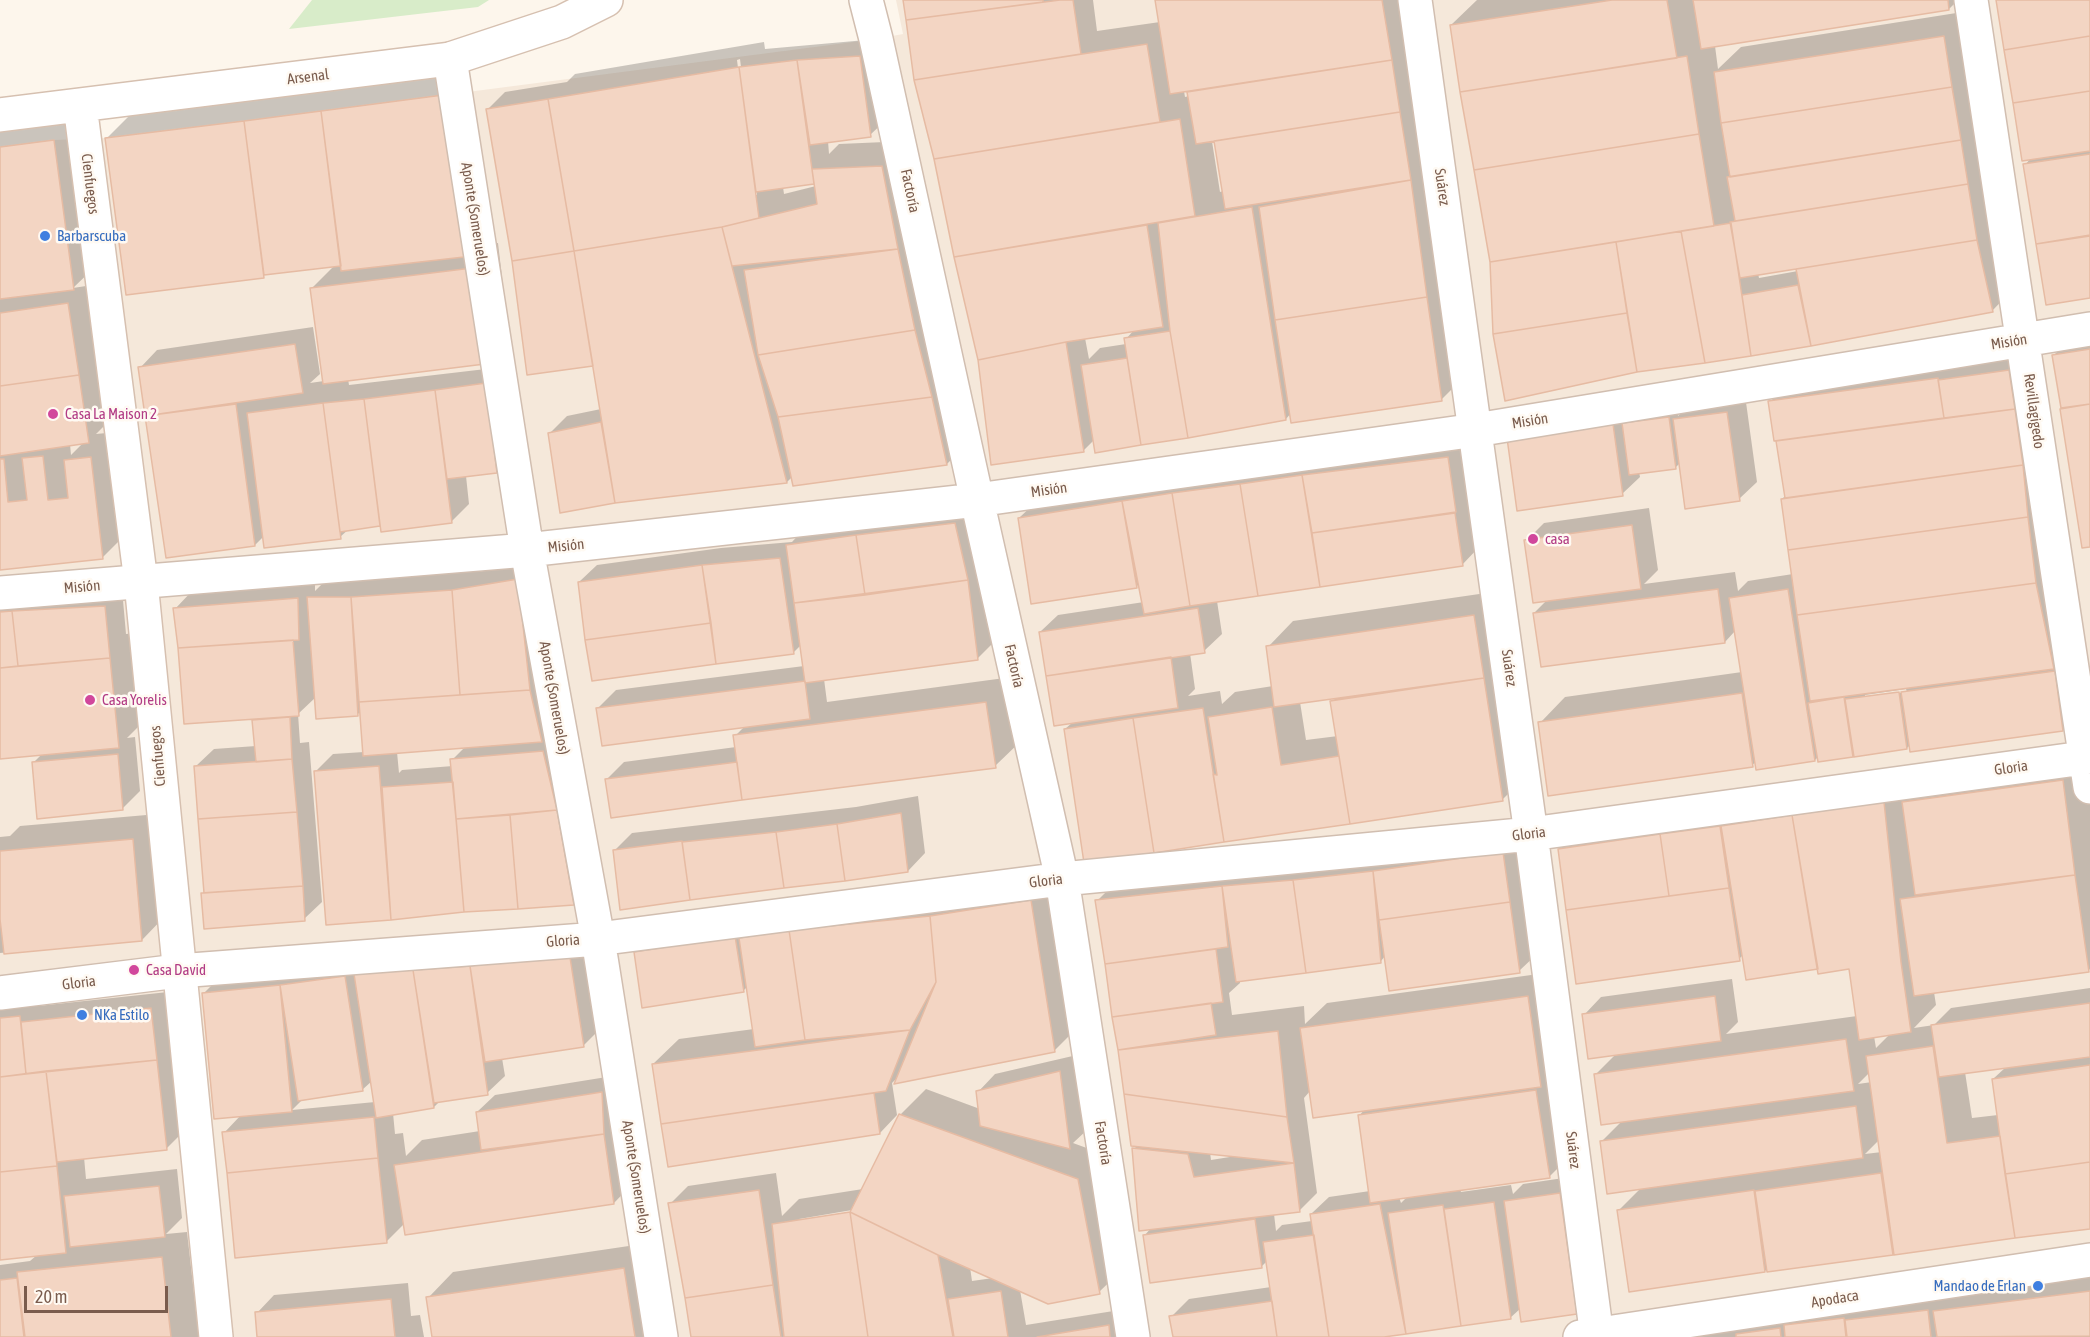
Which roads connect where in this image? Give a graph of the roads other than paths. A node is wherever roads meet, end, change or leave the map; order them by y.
1 (606, 0) edge
2 (866, 0) edge
3 (1416, 0) edge
4 (1971, 0) edge
5 (450, 59) junction
6 (80, 105) junction
7 (0, 115) edge
8 (2090, 329) edge
9 (2023, 340) junction
10 (1476, 430) junction
11 (976, 500) junction
12 (527, 550) junction
13 (141, 582) junction
14 (0, 593) edge
15 (2088, 767) edge
16 (1531, 834) junction
17 (1062, 879) junction
18 (598, 939) junction
19 (178, 971) junction
20 (0, 993) edge
21 (2090, 1260) edge
22 (1592, 1336) edge
23 (216, 1337) edge
24 (661, 1337) edge
25 (1133, 1337) edge

1 - 5 street, Arsenal
2 - 11 street, Factoría
3 - 10 street, Suárez
4 - 9 street, Revillagigedo
5 - 6 street, Arsenal
5 - 12 street, Aponte (Someruelos)
6 - 7 street, Arsenal
6 - 13 street, Cienfuegos
8 - 9 street, Misión
9 - 10 street, Misión
9 - 15 street, Revillagigedo
10 - 11 street, Misión
10 - 16 street, Suárez
11 - 12 street, Misión
11 - 17 street, Factoría
12 - 13 street, Misión
12 - 18 street, Aponte (Someruelos)
13 - 14 street, Misión
13 - 19 street, Cienfuegos
15 - 16 street, Gloria
16 - 17 street, Gloria
16 - 22 street, Suárez
17 - 18 street, Gloria
17 - 25 street, Factoría
18 - 19 street, Gloria
18 - 24 street, Aponte (Someruelos)
19 - 20 street, Gloria
19 - 23 street, Cienfuegos
21 - 22 street, Apodaca

